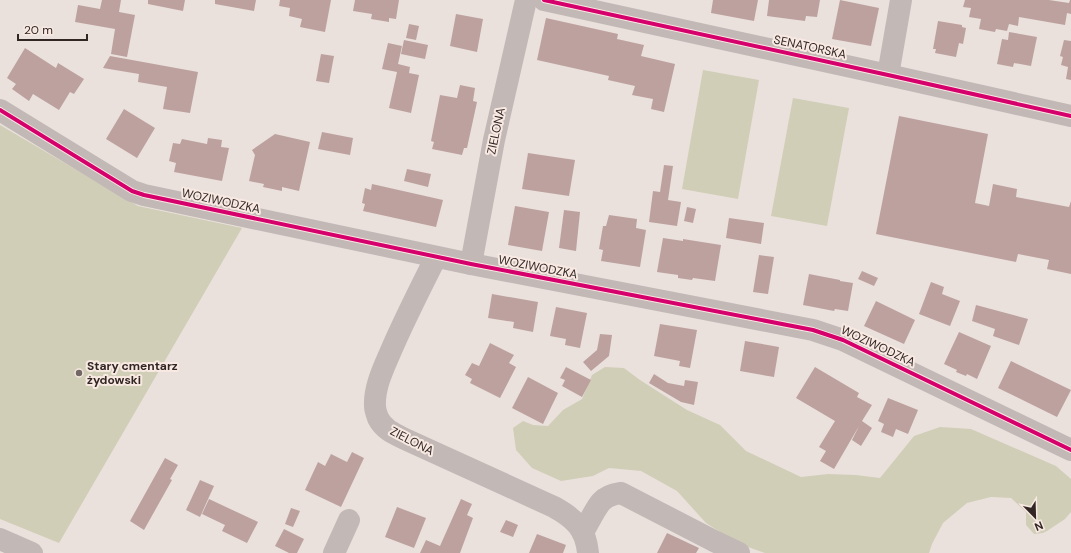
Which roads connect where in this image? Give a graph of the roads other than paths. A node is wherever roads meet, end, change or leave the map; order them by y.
1 (526, 0) edge
2 (544, 0) edge
3 (901, 0) edge
4 (888, 75) junction
5 (0, 110) edge
6 (1071, 116) edge
7 (436, 256) junction
8 (471, 264) junction
9 (1071, 450) edge
10 (349, 520) dead end
11 (583, 532) junction
12 (0, 539) edge
13 (32, 553) edge
14 (334, 553) edge
15 (588, 553) edge
16 (739, 553) edge

1 - 8 street, ZIELONA
2 - 4 street, SENATORSKA
3 - 4 street
4 - 6 street, SENATORSKA
5 - 7 street, WOZIWODZKA
7 - 8 street, WOZIWODZKA
7 - 11 street, ZIELONA
8 - 9 street, WOZIWODZKA
10 - 14 street
11 - 15 street, ZIELONA
11 - 16 street
12 - 13 street

